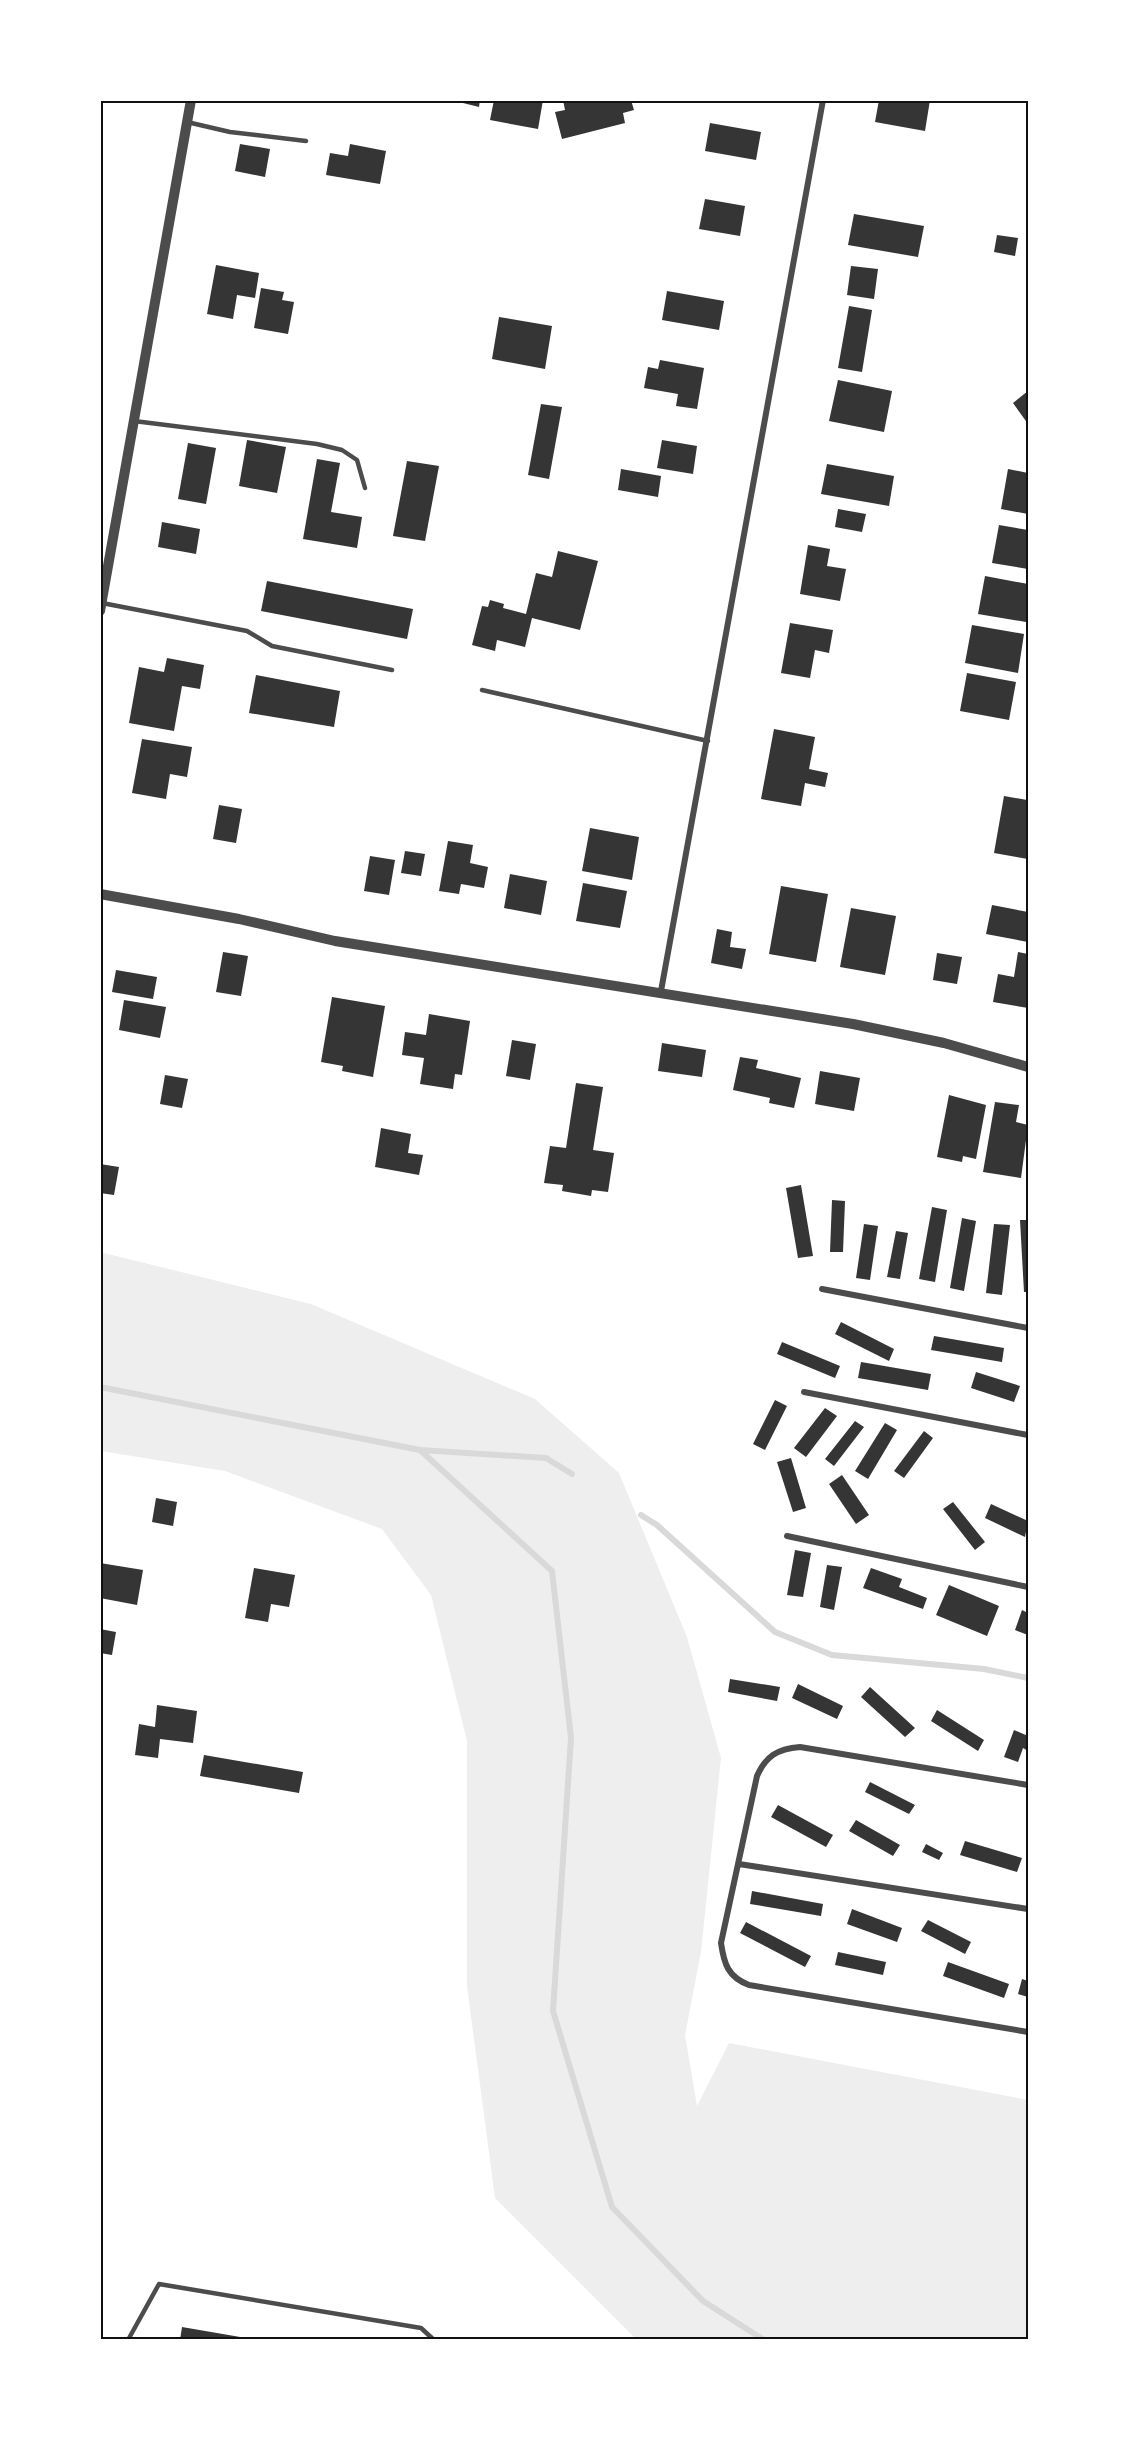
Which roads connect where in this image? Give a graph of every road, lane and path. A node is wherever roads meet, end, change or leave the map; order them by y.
1 (191, 100) edge
2 (823, 100) edge
3 (187, 122) junction
4 (306, 141) dead end
5 (134, 420) junction
6 (365, 488) dead end
7 (101, 607) edge
8 (392, 670) dead end
9 (482, 690) dead end
10 (708, 741) junction
11 (100, 894) edge
12 (661, 991) junction
13 (1029, 1067) edge
14 (822, 1289) dead end
15 (1029, 1328) edge
16 (804, 1392) dead end
17 (1029, 1435) edge
18 (787, 1536) dead end
19 (1029, 1587) edge
20 (1029, 1785) edge
21 (739, 1864) junction
22 (1029, 1909) edge
23 (1029, 2032) edge
24 (128, 2340) edge
25 (434, 2340) edge

1 - 3 street
2 - 10 street
3 - 4 lane
3 - 5 street
5 - 6 lane
5 - 7 street
7 - 8 lane
9 - 10 lane
10 - 12 street
11 - 12 street
12 - 13 street
14 - 15 street
16 - 17 street
18 - 19 street
20 - 21 street
21 - 22 street
21 - 23 street
24 - 25 lane

